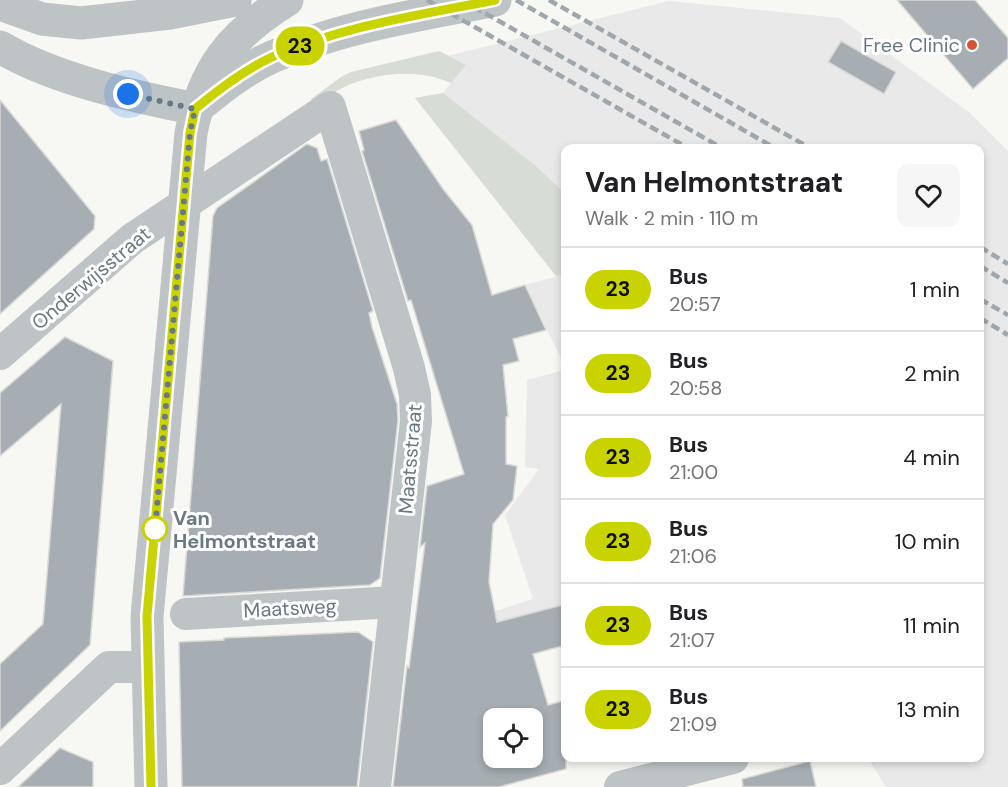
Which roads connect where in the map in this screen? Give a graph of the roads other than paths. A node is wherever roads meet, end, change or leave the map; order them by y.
1 (235, 0) edge
2 (287, 0) edge
3 (495, 0) edge
4 (0, 4) edge
5 (0, 47) edge
6 (330, 107) joint
7 (195, 109) junction
8 (184, 205) junction
9 (0, 354) edge
10 (395, 602) junction
11 (186, 614) dead end
12 (147, 667) junction
13 (721, 762) edge
14 (0, 770) edge
15 (659, 782) edge
16 (151, 787) edge
17 (375, 787) edge
18 (620, 787) edge

1 - 4 street
2 - 7 street
3 - 7 street
5 - 7 street
6 - 8 street, Onderwijsstraat
6 - 10 street, Maatsstraat
7 - 8 street
8 - 9 street, Onderwijsstraat
8 - 12 street
10 - 11 street, Maatsweg
10 - 17 street, Maatsstraat
12 - 14 street
12 - 16 street
13 - 15 street
15 - 18 street

